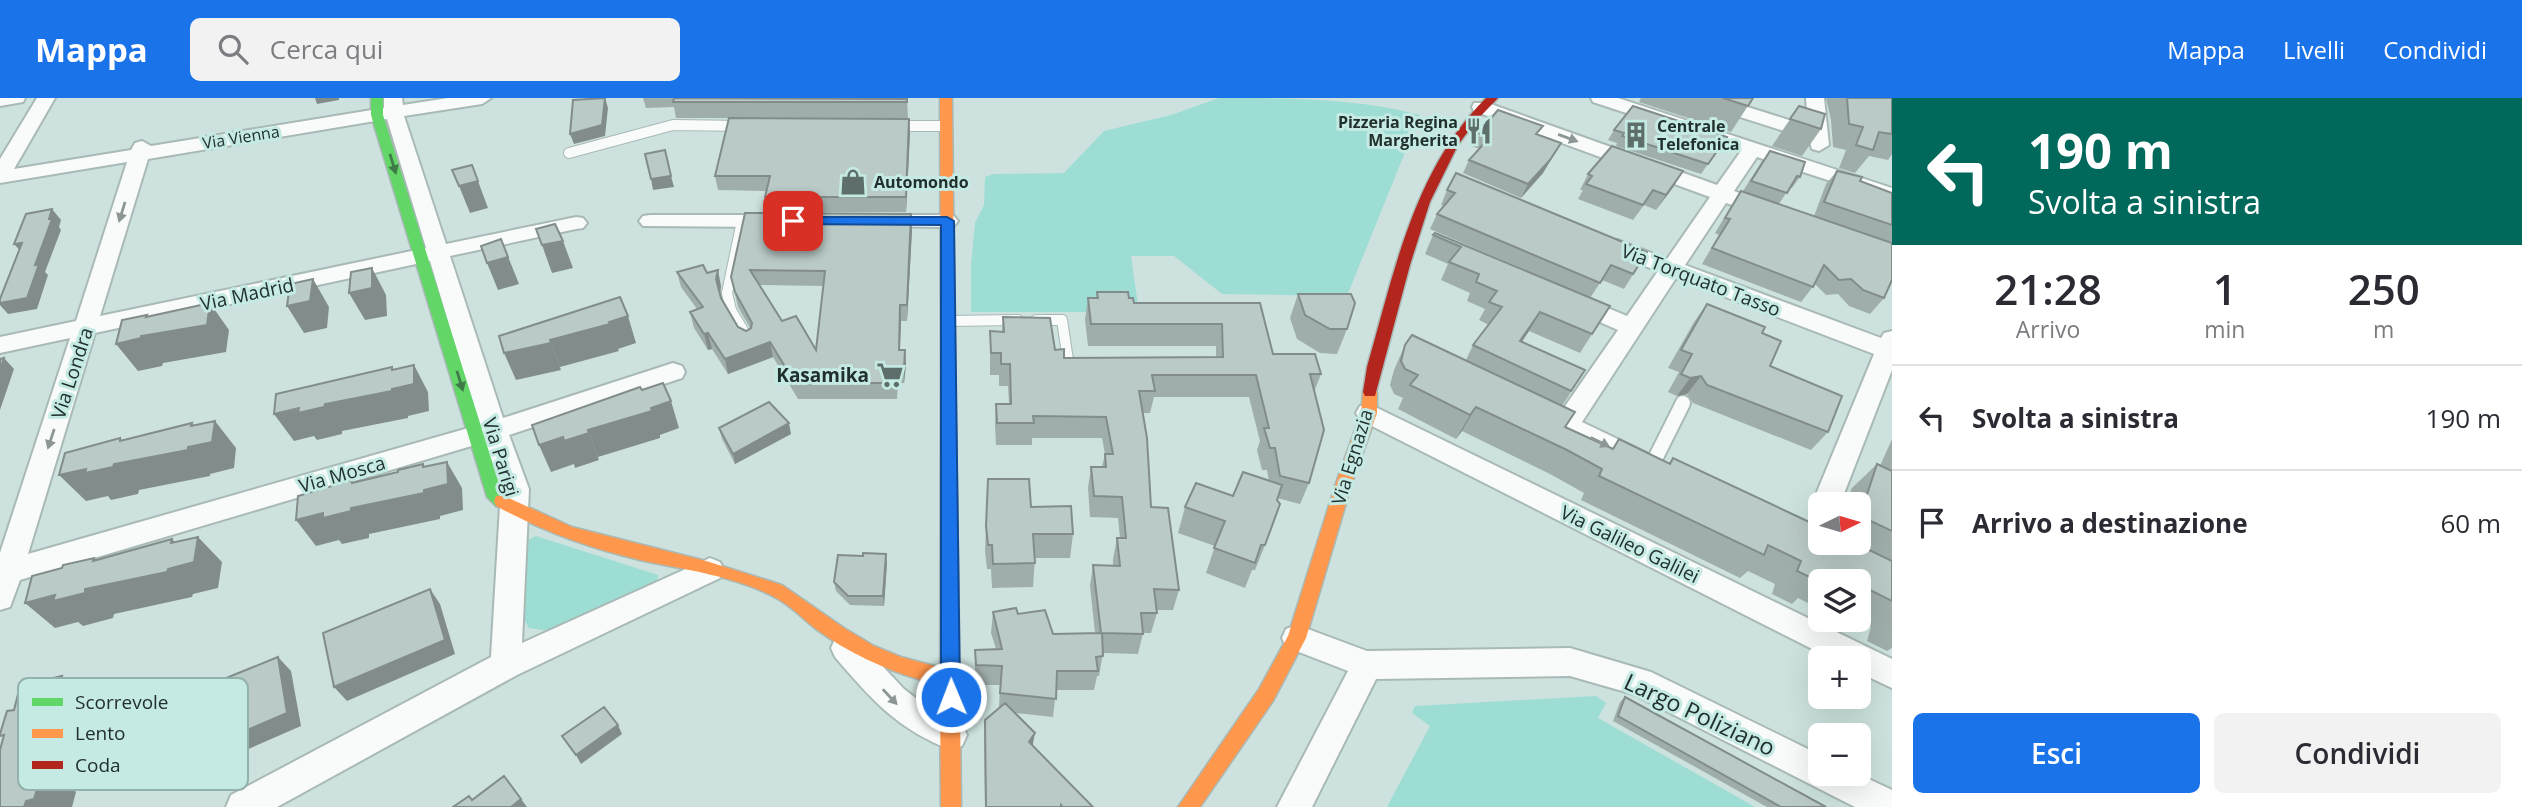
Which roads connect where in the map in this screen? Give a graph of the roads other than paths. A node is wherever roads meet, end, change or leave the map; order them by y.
1 (16, 98) edge
2 (35, 98) edge
3 (46, 98) edge
4 (444, 98) edge
5 (482, 98) edge
6 (946, 98) edge
7 (1600, 98) edge
8 (1700, 98) edge
9 (1815, 98) edge
10 (0, 100) edge
11 (1487, 103) edge
12 (385, 106) edge
13 (755, 126) edge
14 (878, 126) edge
15 (947, 126) junction
16 (1820, 136) junction
17 (1752, 149) junction
18 (141, 150) junction
19 (569, 153) dead end
20 (1818, 157) edge
21 (1, 170) edge
22 (1438, 173) junction
23 (1462, 183) edge
24 (1721, 194) junction
25 (1892, 195) edge
26 (1787, 217) edge
27 (650, 221) dead end
28 (742, 221) junction
29 (797, 221) edge
30 (851, 221) edge
31 (947, 221) junction
32 (576, 223) dead end
33 (1411, 234) junction
34 (1596, 239) edge
35 (1436, 244) edge
36 (430, 255) junction
37 (1671, 270) junction
38 (1546, 291) edge
39 (948, 321) junction
40 (87, 327) junction
41 (1632, 327) junction
42 (748, 339) edge
43 (1384, 339) junction
44 (0, 345) edge
45 (1890, 345) edge
46 (1408, 351) edge
47 (1092, 366) edge
48 (673, 372) dead end
49 (1517, 402) edge
50 (1684, 403) dead end
51 (1369, 413) junction
52 (1566, 425) junction
53 (485, 432) junction
54 (1651, 467) junction
55 (1676, 478) edge
56 (1831, 492) edge
57 (516, 513) junction
58 (13, 519) edge
59 (710, 570) junction
60 (9, 571) junction
61 (0, 598) edge
62 (828, 628) junction
63 (1297, 638) junction
64 (506, 665) junction
65 (1367, 665) junction
66 (1892, 674) edge
67 (950, 678) junction
68 (951, 735) junction
69 (1808, 766) edge
70 (1848, 786) edge
71 (243, 807) edge
72 (951, 807) edge
73 (1188, 807) edge
74 (1293, 807) edge
75 (1891, 807) edge

1 - 10 street
2 - 21 street
3 - 21 street
4 - 12 street, Via Vienna
5 - 12 street, Via Vienna
6 - 15 street
7 - 17 street
8 - 16 street
9 - 16 street
11 - 22 street, Via Egnazia
11 -> 24 street
12 - 18 street, Via Vienna
12 - 36 street, Via Parigi
13 - 19 lane
14 - 15 lane
15 - 31 street
16 - 20 street
17 - 24 street
17 - 25 street
18 - 21 street, Via Vienna
18 -> 40 street, Via Londra
22 - 23 street
22 - 33 street, Via Egnazia
24 - 26 street
24 - 37 street
27 - 28 street
28 - 29 street
28 - 42 lane
30 - 31 street
31 - 39 street
32 - 36 street, Via Madrid
33 - 35 street
33 - 43 street, Via Egnazia
34 - 37 street, Via Torquato Tasso
36 - 40 street, Via Madrid
36 - 53 street, Via Parigi
37 - 41 street
37 - 45 street, Via Torquato Tasso
38 - 41 street
39 - 47 lane
39 - 67 street
40 - 44 street, Via Madrid
40 -> 58 street, Via Londra
41 - 52 street
43 - 46 street
43 - 51 street, Via Egnazia
45 - 56 street
48 - 53 street, Via Mosca
49 - 52 street
50 - 54 lane
51 - 63 street, Via Egnazia
51 - 66 street, Via Galileo Galilei
52 -> 54 street
53 - 57 street, Via Parigi
53 - 60 street, Via Mosca
54 - 55 street
57 - 59 street
57 - 64 street, Via Parigi
58 - 60 street, Via Londra
59 - 62 street
59 - 64 street
60 - 61 street, Via Londra
62 - 67 street
62 -> 68 street
63 - 65 street, Largo Poliziano
63 - 73 street, Via Egnazia
64 - 71 street
65 - 69 street, Largo Poliziano
65 - 74 street
67 - 68 street
68 - 72 street
70 - 75 street, Largo Poliziano

